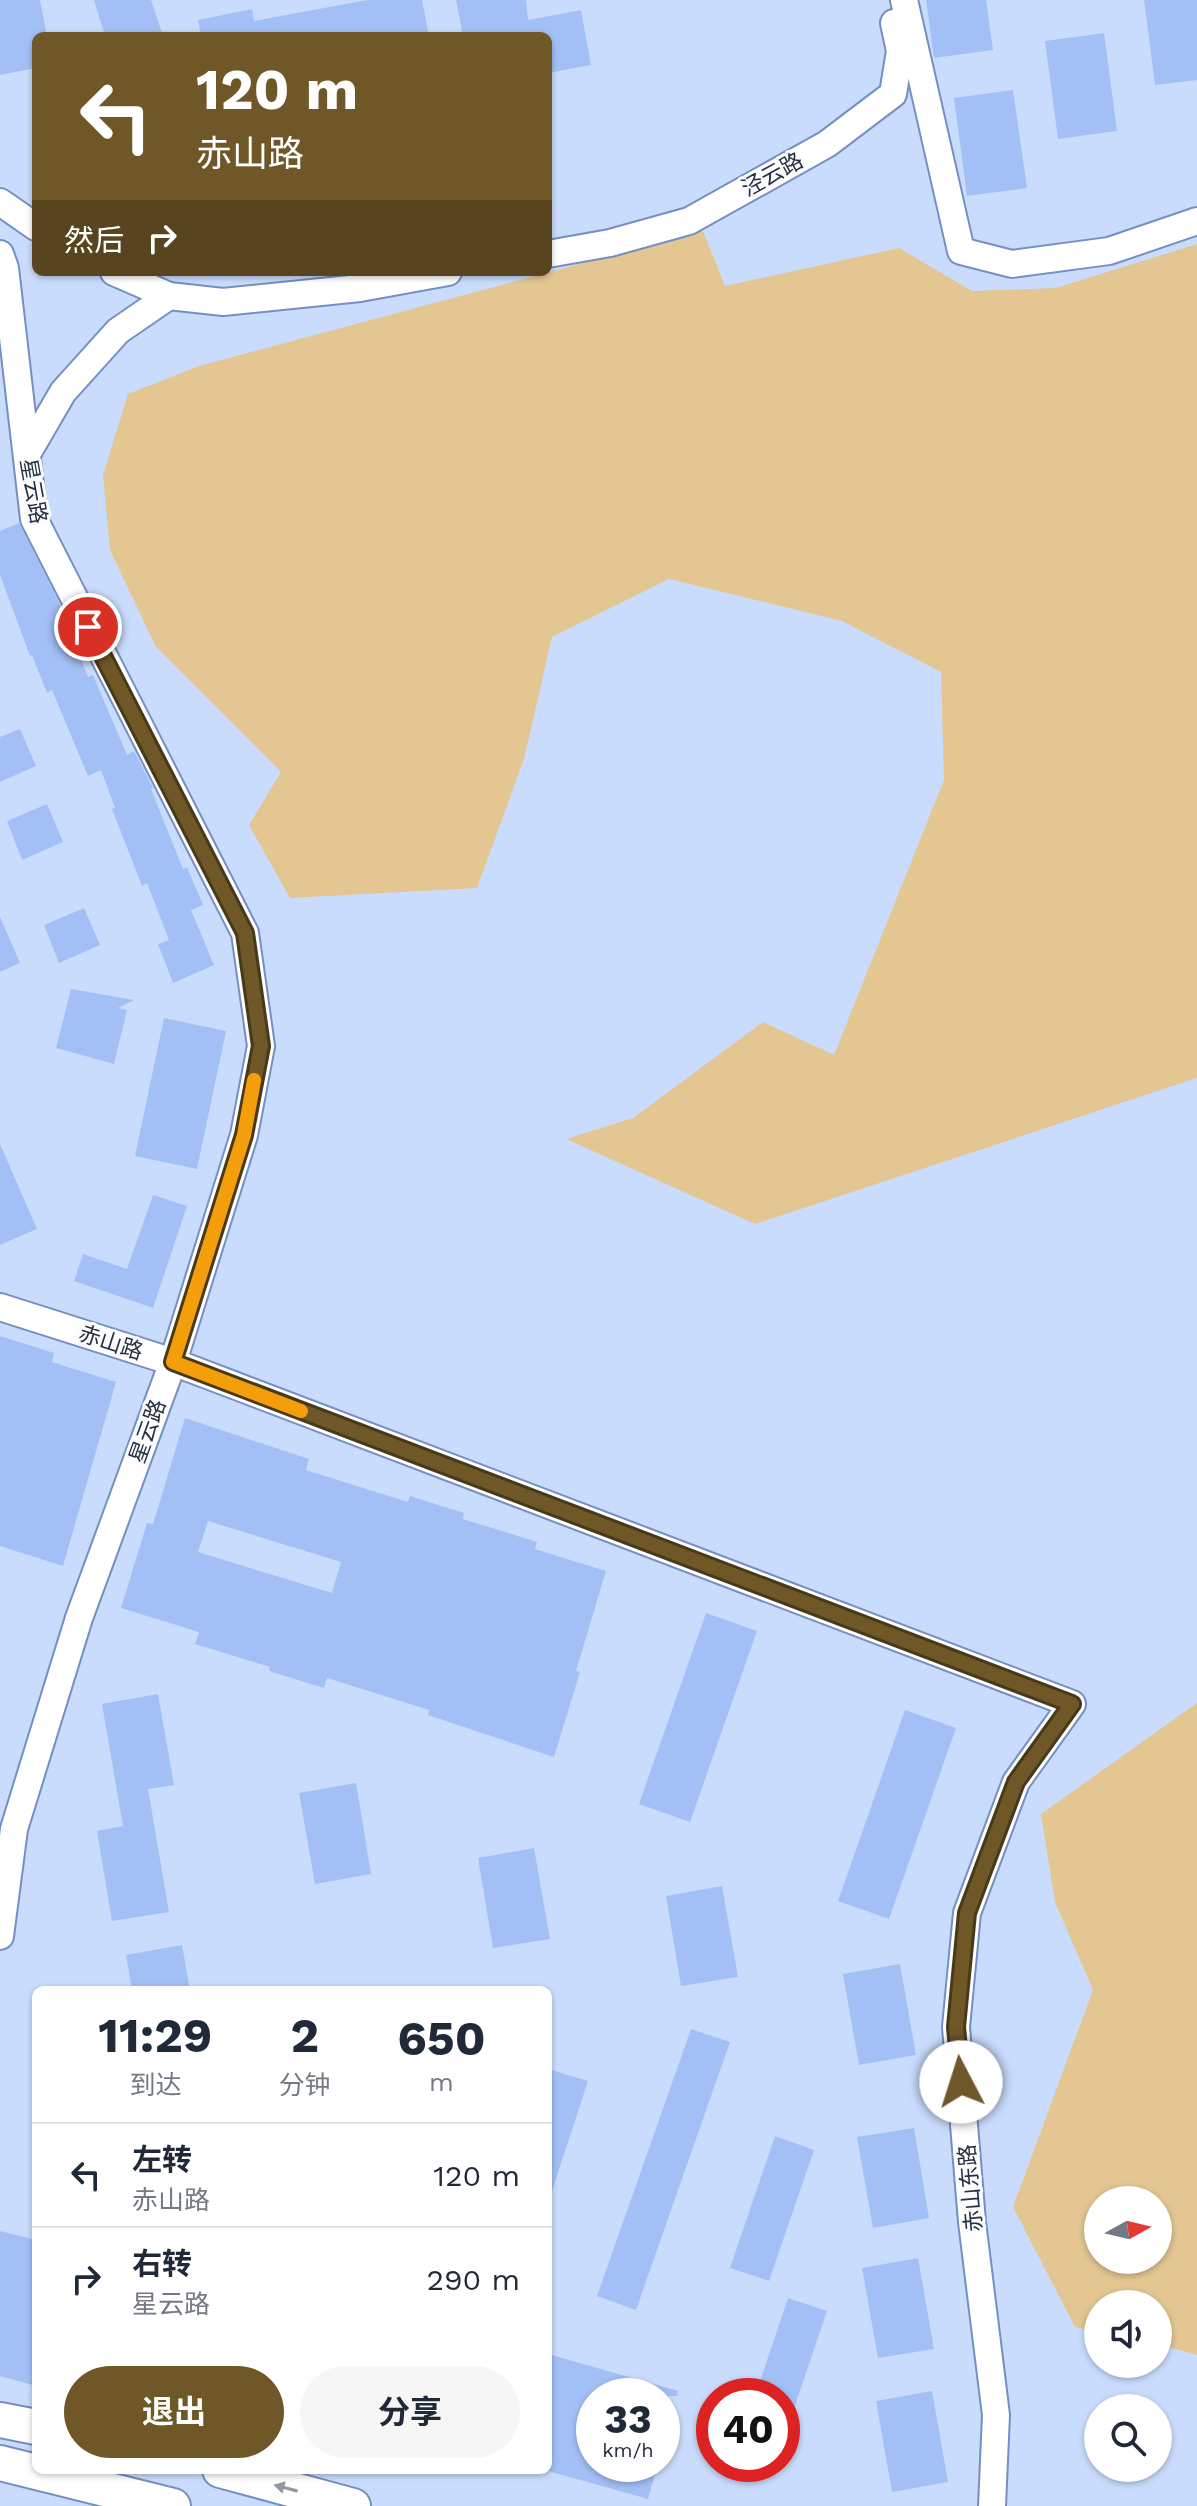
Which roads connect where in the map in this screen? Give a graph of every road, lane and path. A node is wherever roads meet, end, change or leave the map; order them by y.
1 (890, 0) edge
2 (904, 0) edge
3 (0, 202) edge
4 (1197, 221) edge
5 (32, 224) edge
6 (552, 253) edge
7 (0, 254) edge
8 (123, 276) edge
9 (426, 276) edge
10 (169, 296) junction
11 (27, 454) junction
12 (0, 1307) edge
13 (173, 1362) junction
14 (1072, 1704) joint
15 (0, 1936) edge
16 (0, 2420) edge
17 (32, 2426) edge
18 (0, 2463) edge
19 (32, 2470) edge
20 (48, 2474) edge
21 (235, 2474) edge
22 (113, 2489) edge
23 (173, 2506) edge
24 (353, 2506) edge
25 (992, 2506) edge

1 - 6 street, 泾云路
2 - 4 street
3 - 5 street
7 - 11 street, 星云路
8 - 10 street
9 - 10 street
10 - 11 street
11 - 13 street, 星云路
12 - 13 street, 赤山路
13 - 14 street, 赤山路
13 - 15 street, 星云路
14 - 25 street, 赤山东路
16 - 17 main road
18 - 19 main road
20 - 22 main road
24 -> 21 main road
22 - 23 main road

